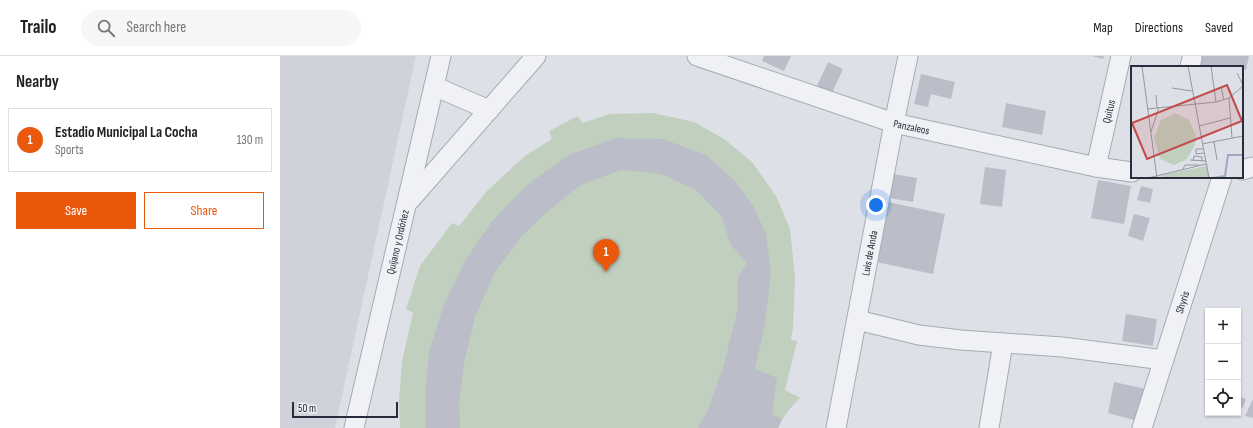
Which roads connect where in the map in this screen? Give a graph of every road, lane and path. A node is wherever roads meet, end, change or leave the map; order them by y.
1 (441, 56) edge
2 (536, 56) edge
3 (697, 56) edge
4 (908, 56) edge
5 (1121, 56) edge
6 (434, 86) junction
7 (489, 110) junction
8 (894, 123) junction
9 (1096, 167) junction
10 (1253, 167) edge
11 (1243, 170) edge
12 (1131, 172) edge
13 (1222, 178) edge
14 (407, 202) junction
15 (857, 320) junction
16 (1003, 343) junction
17 (1164, 360) junction
18 (354, 428) edge
19 (836, 428) edge
20 (989, 428) edge
21 (1142, 428) edge

1 - 6 street, Quijano y Ordóñez
2 - 7 street
3 - 8 street, Panzaleos
4 - 8 street, Luis de Anda
5 - 9 street, Quitus
6 - 7 street
6 - 14 street, Quijano y Ordóñez
7 - 14 street
8 - 9 street, Panzaleos
8 - 15 street, Luis de Anda
9 - 12 street, Panzaleos
10 - 11 street
13 - 17 street, Shyris
14 - 18 street, Quijano y Ordóñez
15 - 16 street
15 - 19 street, Luis de Anda
16 - 17 street
16 - 20 street
17 - 21 street, Shyris

